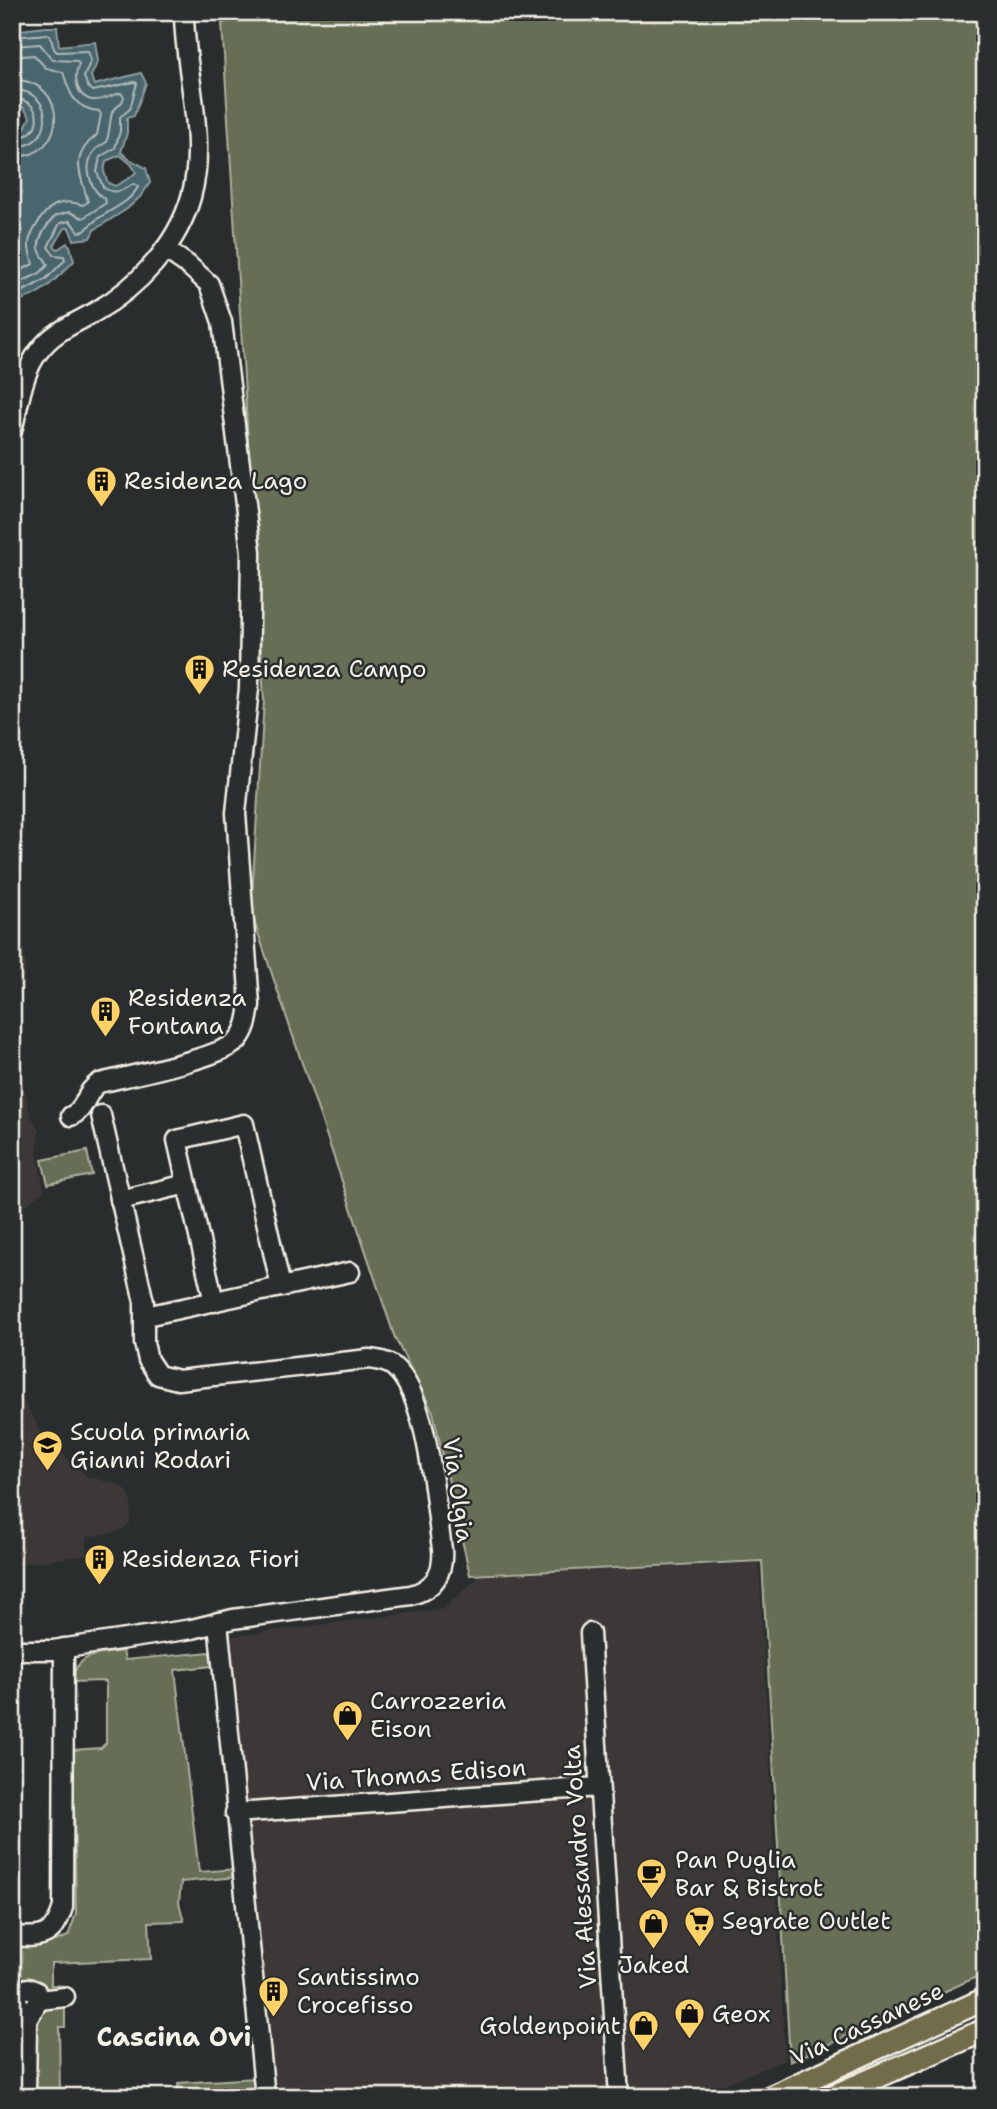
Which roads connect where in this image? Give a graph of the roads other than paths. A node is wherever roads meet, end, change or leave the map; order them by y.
1 (184, 12) edge
2 (165, 249) junction
3 (12, 431) edge
4 (101, 1115) dead end
5 (71, 1116) dead end
6 (187, 1184) junction
7 (120, 1200) junction
8 (350, 1272) dead end
9 (281, 1287) junction
10 (214, 1302) junction
11 (146, 1316) junction
12 (218, 1622) junction
13 (590, 1633) dead end
14 (64, 1648) junction
15 (12, 1650) edge
16 (599, 1787) junction
17 (235, 1813) junction
18 (12, 1936) edge
19 (65, 1997) dead end
20 (985, 1999) edge
21 (985, 2030) edge
22 (26, 2097) edge
23 (265, 2097) edge
24 (619, 2097) edge
25 (770, 2097) edge
26 (831, 2097) edge

1 - 2 street
2 - 3 street
2 - 5 street
4 - 7 street, Via Olgia
6 - 7 street
6 - 9 street
6 - 10 street
7 - 11 street, Via Olgia
8 - 9 street
9 - 10 street
10 - 11 street
11 - 12 street, Via Olgia
12 - 14 street
12 - 17 street
13 - 16 street, Via Alessandro Volta
14 - 15 street
14 - 18 street
16 - 17 street, Via Thomas Edison
16 - 24 street, Via Alessandro Volta
17 - 23 street
19 - 22 street
20 - 25 main road, Via Cassanese
21 - 26 main road, Via Cassanese

